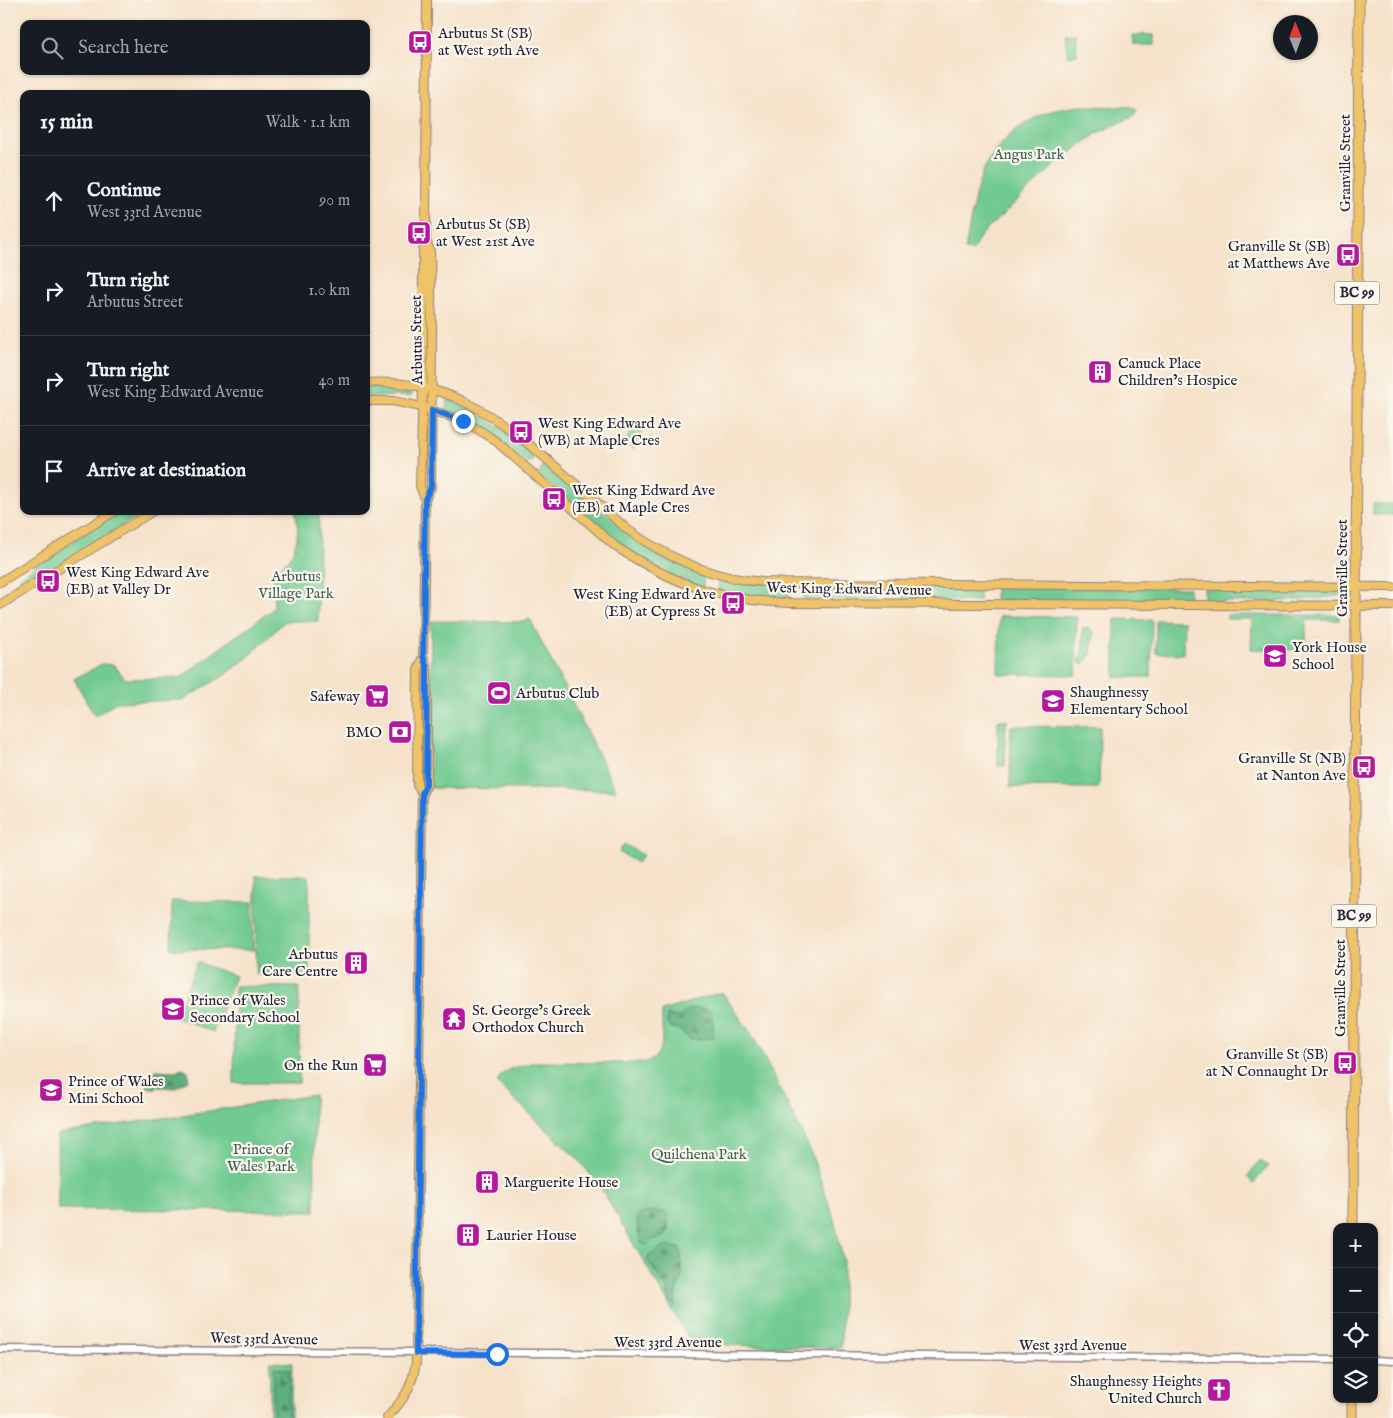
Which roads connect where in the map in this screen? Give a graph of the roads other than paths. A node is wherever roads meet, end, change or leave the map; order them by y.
1 (427, 0) edge
2 (1359, 0) edge
3 (426, 240) junction
4 (370, 383) edge
5 (423, 387) junction
6 (432, 390) junction
7 (370, 401) edge
8 (422, 407) junction
9 (432, 410) junction
10 (425, 499) junction
11 (109, 515) edge
12 (147, 515) edge
13 (0, 582) edge
14 (1355, 586) junction
15 (1393, 587) edge
16 (0, 605) edge
17 (1355, 606) junction
18 (1393, 606) edge
19 (1353, 1223) edge
20 (0, 1349) edge
21 (416, 1353) junction
22 (1333, 1359) edge
23 (1378, 1360) edge
24 (1393, 1361) edge
25 (1352, 1403) edge
26 (387, 1418) edge
27 (1352, 1418) edge

1 - 3 main road, Arbutus Street
2 - 14 highway, Granville Street / BC 99
3 - 5 main road, Arbutus Street
3 - 6 main road, Arbutus Street
4 - 5 main road, West King Edward Avenue
5 - 6 main road, West King Edward Avenue
5 - 8 main road, Arbutus Street
6 - 9 main road, Arbutus Street
6 - 14 main road, West King Edward Avenue
7 - 8 main road, West King Edward Avenue
8 - 9 main road, West King Edward Avenue
8 - 10 main road, Arbutus Street
9 - 10 main road, Arbutus Street
9 - 17 main road, West King Edward Avenue
10 - 21 main road, Arbutus Street
11 - 13 main road
12 - 16 main road
14 - 15 main road, West King Edward Avenue
14 - 17 highway, Granville Street / BC 99
17 - 18 main road, West King Edward Avenue
17 - 19 highway, Granville Street / BC 99
20 - 21 street, West 33rd Avenue
21 - 22 street, West 33rd Avenue
21 - 26 main road, Arbutus Street
23 - 24 street
25 - 27 highway

